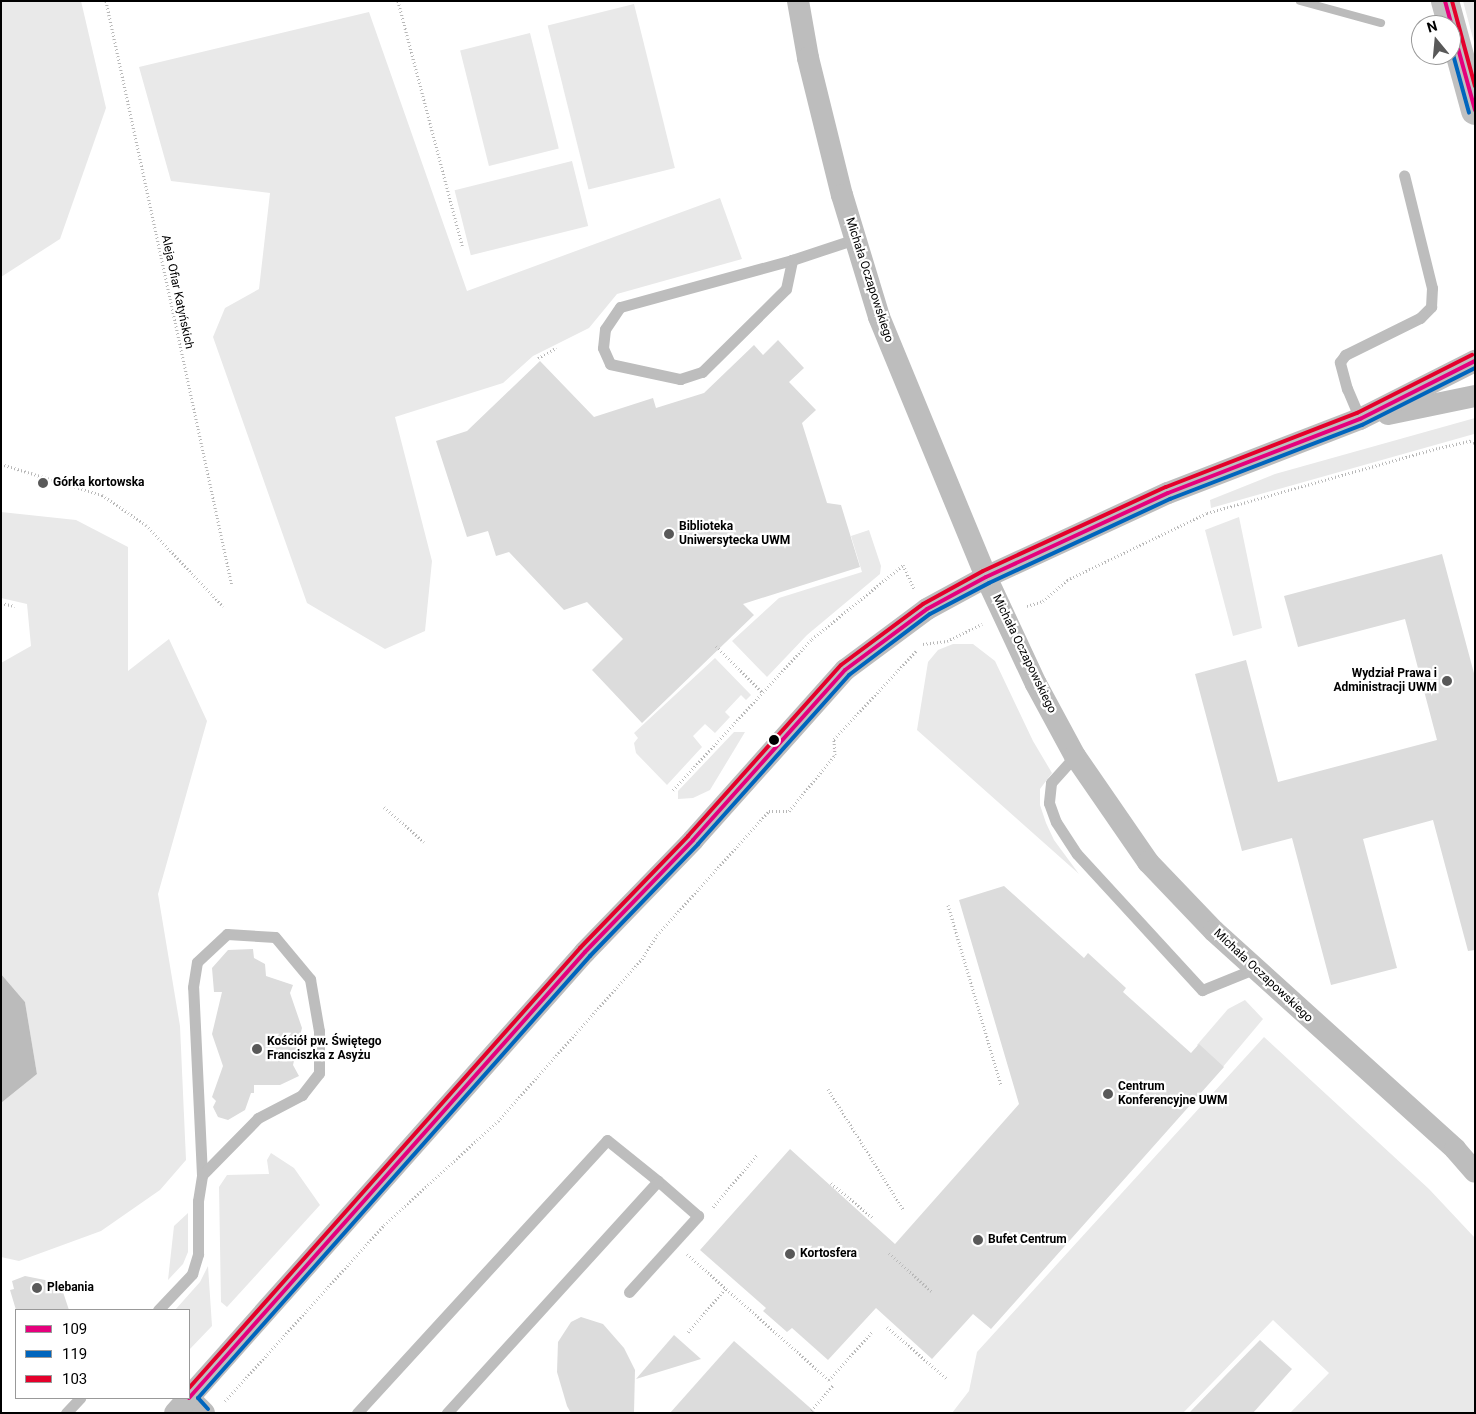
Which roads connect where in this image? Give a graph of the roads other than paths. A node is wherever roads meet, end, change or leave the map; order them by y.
1 (798, 1) edge
2 (1446, 1) edge
3 (1475, 112) edge
4 (1404, 175) dead end
5 (855, 239) junction
6 (792, 260) junction
7 (1475, 361) edge
8 (1475, 396) edge
9 (1360, 419) junction
10 (986, 577) junction
11 (1076, 756) junction
12 (1254, 969) junction
13 (1475, 1172) edge
14 (202, 1175) junction
15 (658, 1181) junction
16 (629, 1292) dead end
17 (159, 1309) edge
18 (190, 1396) edge
19 (79, 1399) edge
20 (187, 1399) edge
21 (190, 1399) edge
22 (212, 1409) edge
23 (66, 1413) edge
24 (176, 1413) edge
25 (357, 1413) edge
26 (448, 1413) edge

1 - 5 street, Michała Oczapowskiego
2 - 3 main road
4 - 9 lane
5 - 6 lane
5 - 10 street, Michała Oczapowskiego
6 - 6 lane
7 - 9 street
8 - 9 street
9 - 10 street
10 - 11 street, Michała Oczapowskiego
10 - 18 street
11 - 12 street, Michała Oczapowskiego
11 - 12 lane
12 - 13 street, Michała Oczapowskiego
14 - 14 lane
14 - 17 lane
15 - 16 lane
15 - 25 lane
15 - 26 lane
19 - 23 lane
20 - 24 street
21 - 22 street

